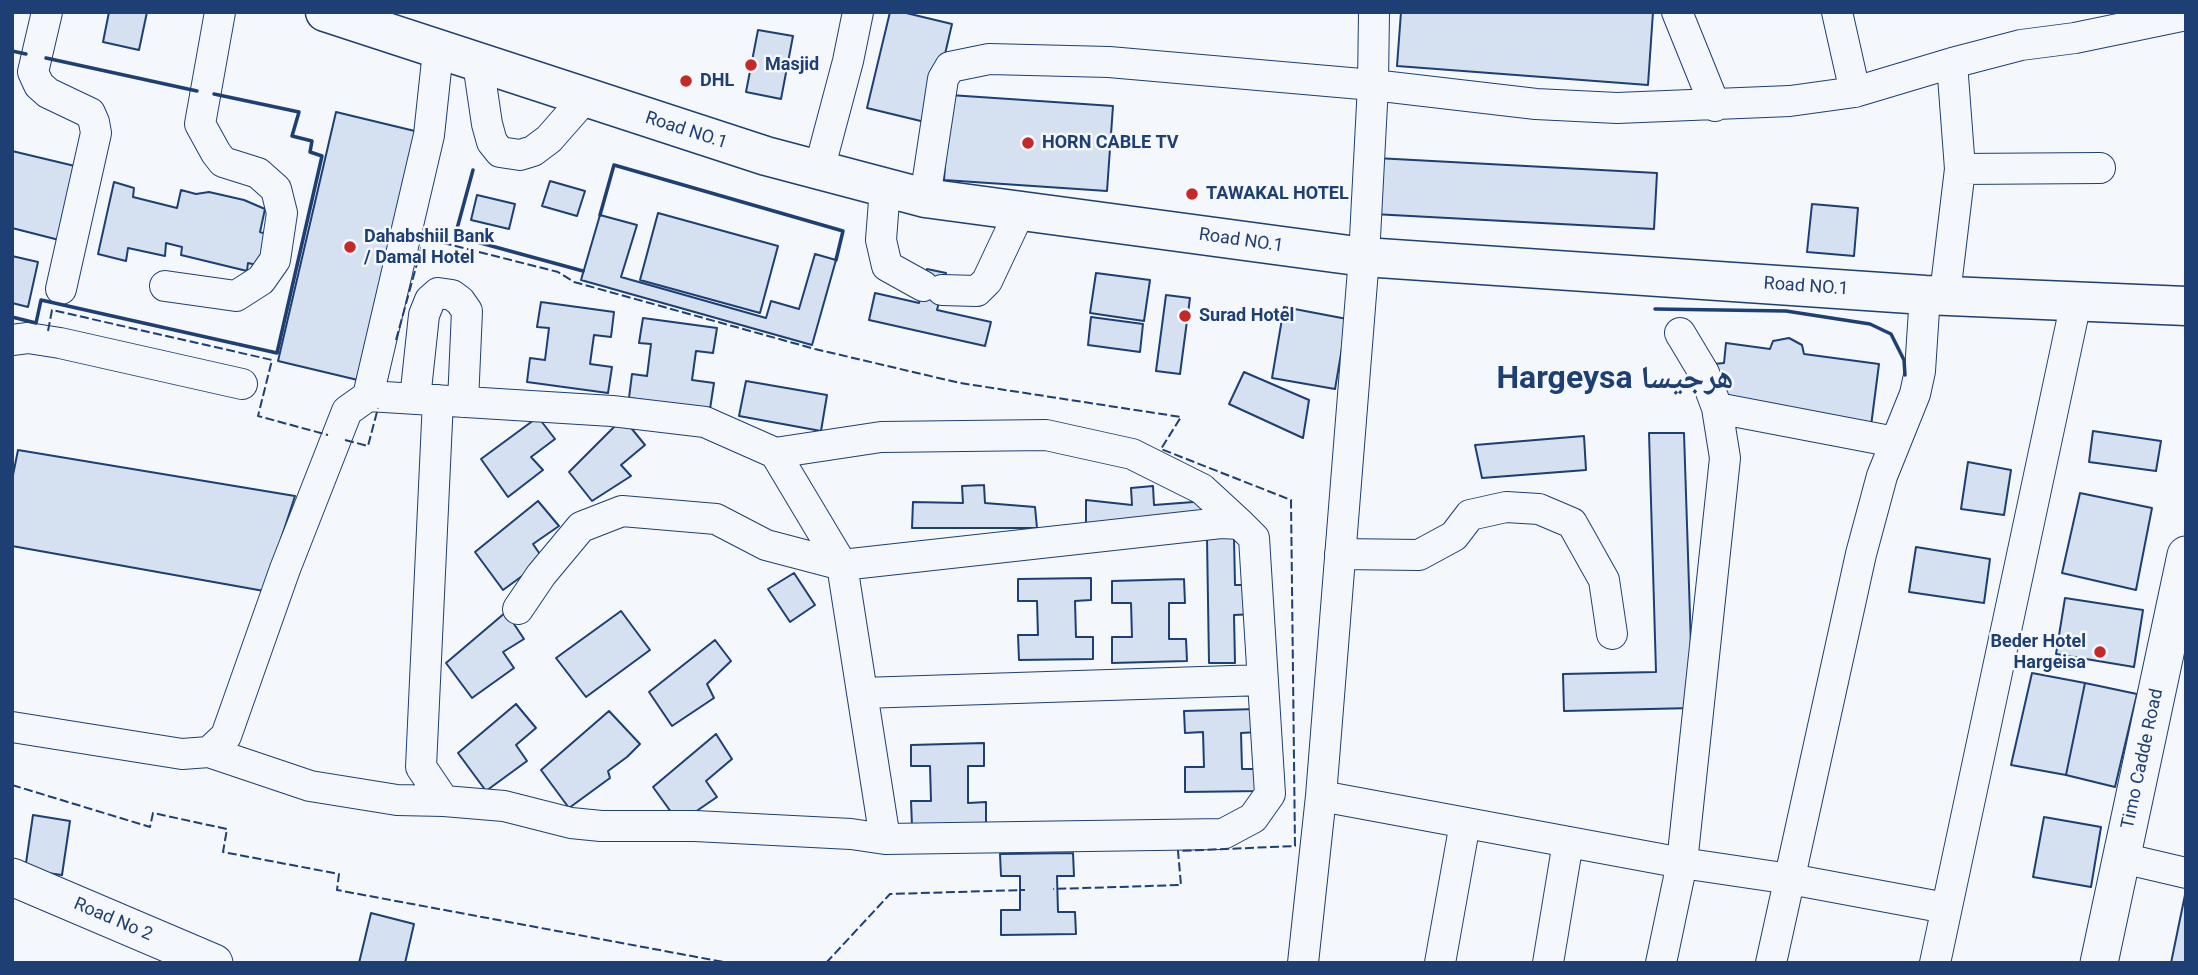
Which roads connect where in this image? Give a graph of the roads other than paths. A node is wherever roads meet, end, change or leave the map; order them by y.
1 (47, 12) edge
2 (220, 12) edge
3 (325, 12) edge
4 (858, 12) edge
5 (1374, 12) edge
6 (1677, 12) edge
7 (1836, 12) edge
8 (2186, 15) edge
9 (395, 24) edge
10 (438, 51) junction
11 (478, 63) junction
12 (1952, 63) junction
13 (1373, 85) junction
14 (1855, 92) junction
15 (584, 98) junction
16 (1715, 106) junction
17 (2099, 168) dead end
18 (1960, 169) junction
19 (819, 170) junction
20 (885, 188) junction
21 (925, 198) junction
22 (1020, 211) junction
23 (1364, 257) junction
24 (165, 286) dead end
25 (61, 289) dead end
26 (1935, 295) junction
27 (2076, 302) junction
28 (2186, 306) edge
29 (1679, 333) dead end
30 (12, 340) edge
31 (242, 384) dead end
32 (368, 396) junction
33 (438, 400) junction
34 (1717, 408) junction
35 (1895, 442) junction
36 (775, 453) junction
37 (1240, 524) junction
38 (1340, 554) junction
39 (2186, 555) edge
40 (842, 565) junction
41 (518, 608) dead end
42 (1612, 634) dead end
43 (2177, 642) edge
44 (1264, 680) junction
45 (862, 693) junction
46 (12, 727) edge
47 (209, 752) junction
48 (1321, 796) junction
49 (444, 800) junction
50 (1465, 823) junction
51 (885, 839) junction
52 (1568, 842) junction
53 (2122, 858) junction
54 (1682, 863) junction
55 (2186, 873) edge
56 (12, 877) edge
57 (1790, 879) junction
58 (1946, 908) junction
59 (209, 962) edge
60 (1303, 963) edge
61 (1440, 963) edge
62 (1548, 963) edge
63 (1661, 963) edge
64 (1771, 963) edge
65 (1936, 963) edge
66 (2099, 963) edge

1 - 25 street
2 - 24 street
3 - 9 highway, Road NO.1
4 - 19 street
5 - 13 street
6 - 16 street
7 - 14 street
8 - 12 street
9 - 10 highway, Road NO.1
10 - 11 highway, Road NO.1
10 - 32 street
11 - 15 highway, Road NO.1
11 - 15 street
12 - 14 street
12 - 18 street
13 - 16 street
13 - 21 street
13 - 23 street
14 - 16 street
15 - 19 highway, Road NO.1
17 - 18 street
18 - 26 street
19 - 20 highway, Road NO.1
20 - 21 highway, Road NO.1
20 - 22 street
21 - 22 highway, Road NO.1
22 - 23 highway, Road NO.1
23 - 26 highway, Road NO.1
23 - 38 street
26 - 27 highway, Road NO.1
26 - 35 street
27 - 28 highway, Road NO.1
27 - 58 street
29 - 34 street
30 - 31 street
32 - 33 street
32 - 47 street
33 - 36 street
33 - 49 street
34 - 35 street
34 - 54 street
35 - 57 street
36 - 37 street
36 - 40 street
37 - 40 street
37 - 44 street
38 - 42 street
38 - 48 street
39 - 43 main road, Timo Cadde Road
40 - 41 street
40 - 45 street
43 - 53 main road, Timo Cadde Road
44 - 45 street
44 - 51 street
45 - 51 street
46 - 47 street
47 - 49 street
48 - 50 street
48 - 60 street
49 - 51 street
50 - 52 street
50 - 61 street
52 - 54 street
52 - 62 street
53 - 55 street
53 - 66 main road, Timo Cadde Road
54 - 57 street
54 - 63 street
56 - 59 main road, Road No 2
57 - 58 street
57 - 64 street
58 - 65 street

